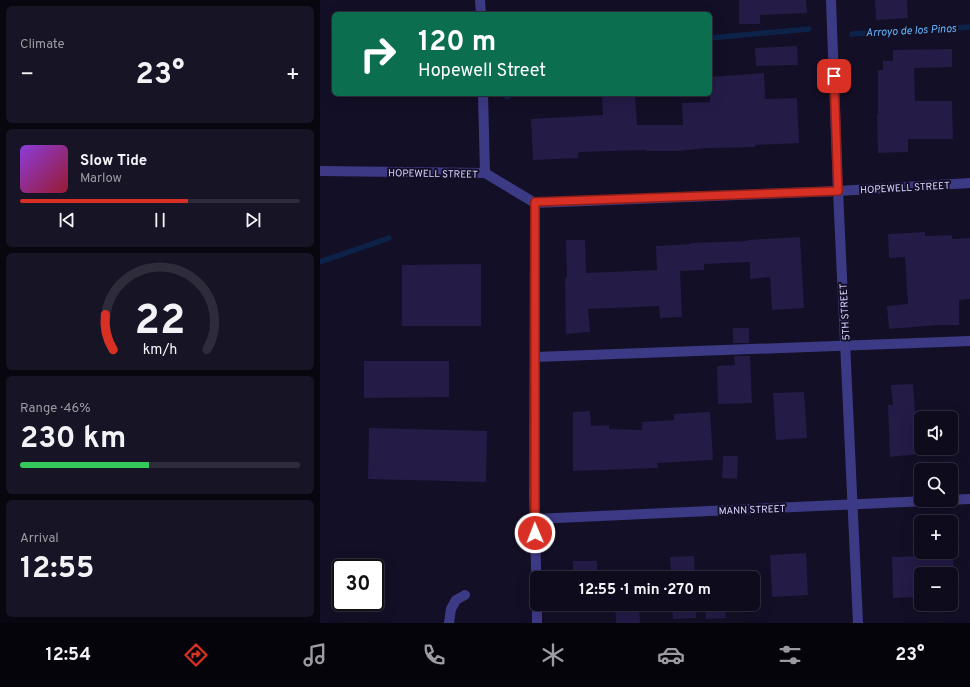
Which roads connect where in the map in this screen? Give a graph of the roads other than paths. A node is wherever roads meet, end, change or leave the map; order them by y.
1 (480, 0) edge
2 (831, 0) edge
3 (481, 12) edge
4 (483, 96) edge
5 (320, 171) edge
6 (485, 173) junction
7 (970, 183) edge
8 (838, 191) junction
9 (535, 202) junction
10 (970, 341) edge
11 (845, 346) junction
12 (535, 357) junction
13 (970, 499) edge
14 (852, 505) junction
15 (535, 519) junction
16 (536, 571) edge
17 (465, 594) dead end
18 (537, 611) edge
19 (449, 623) edge
20 (537, 623) edge
21 (858, 623) edge

1 - 3 street
2 - 8 street, 5TH STREET
4 - 6 street
5 - 6 street, HOPEWELL STREET
6 - 9 street, HOPEWELL STREET
7 - 8 street, HOPEWELL STREET
8 - 9 street, HOPEWELL STREET
8 - 11 street, 5TH STREET
9 - 12 street
10 - 11 street
11 - 12 street
11 - 14 street, 5TH STREET
12 - 15 street
13 - 14 street, MANN STREET
14 - 15 street, MANN STREET
14 - 21 street, 5TH STREET
15 - 16 street
17 - 19 street
18 - 20 street

